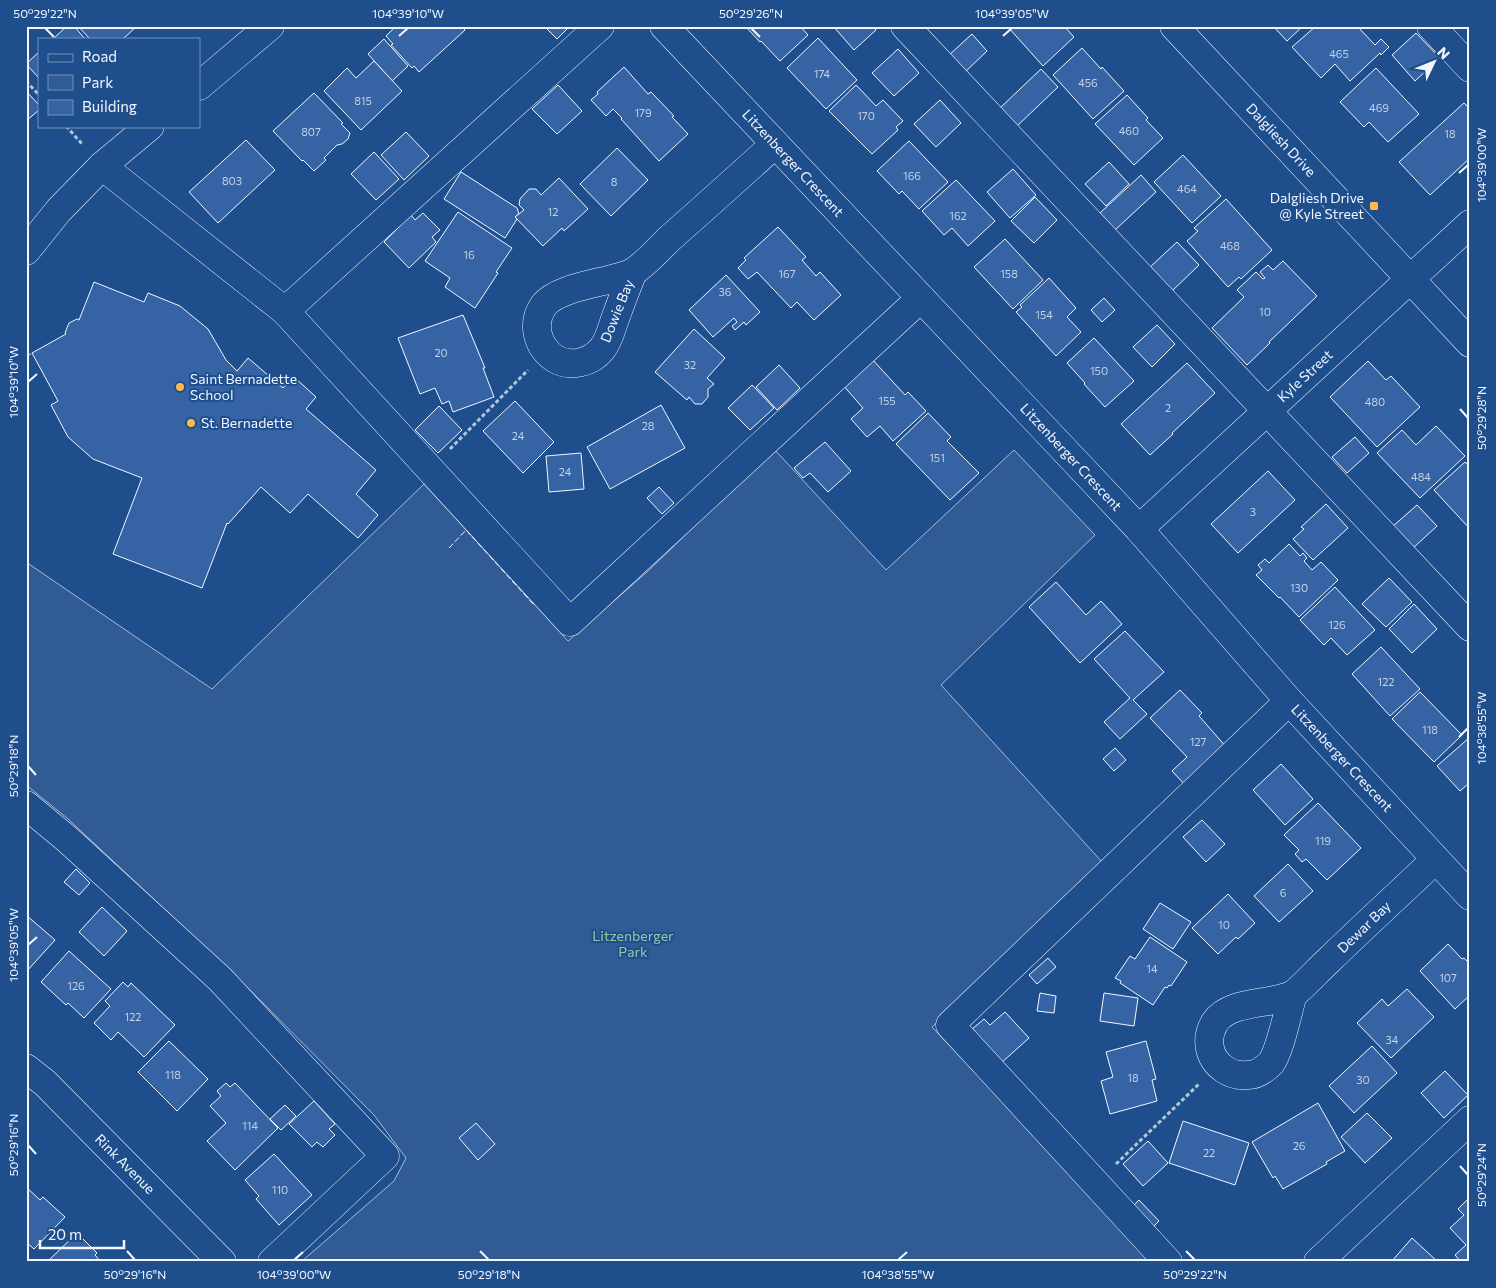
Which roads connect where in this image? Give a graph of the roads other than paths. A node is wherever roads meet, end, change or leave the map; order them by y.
1 (270, 26) edge
2 (600, 26) edge
3 (664, 26) edge
4 (905, 26) edge
5 (1174, 26) edge
6 (1431, 26) edge
7 (1470, 68) edge
8 (200, 85) edge
9 (148, 128) edge
10 (776, 144) junction
11 (102, 166) junction
12 (1470, 224) edge
13 (26, 252) edge
14 (633, 272) junction
15 (1410, 279) junction
16 (921, 298) junction
17 (285, 311) junction
18 (1470, 343) edge
19 (1267, 411) junction
20 (1139, 529) junction
21 (1470, 627) edge
22 (1289, 700) junction
23 (26, 805) edge
24 (1435, 860) junction
25 (1470, 896) edge
26 (1293, 994) junction
27 (26, 1068) edge
28 (1470, 1120) edge
29 (222, 1262) edge
30 (272, 1262) edge
31 (1168, 1262) edge
32 (1318, 1262) edge

1 - 8 street
2 - 17 street
3 - 10 street, Litzenberger Crescent
4 - 19 street
5 - 15 street, Dalgliesh Drive
6 - 7 street
9 - 11 street
10 - 14 street, Dowie Bay
10 - 16 street, Litzenberger Crescent
11 - 13 street
11 - 17 street
12 - 15 street, Kyle Street
14 - 14 street, Dowie Bay
15 - 18 street, Dalgliesh Drive
15 - 19 street, Kyle Street
16 - 17 street
16 - 20 street, Litzenberger Crescent
19 - 20 street, Kyle Street
19 - 21 street
20 - 22 street, Litzenberger Crescent
22 - 24 street, Litzenberger Crescent
22 - 31 street
23 - 30 street
24 - 25 street, Litzenberger Crescent
24 - 26 street, Dewar Bay
26 - 26 street, Dewar Bay
27 - 29 street, Rink Avenue
28 - 32 street

